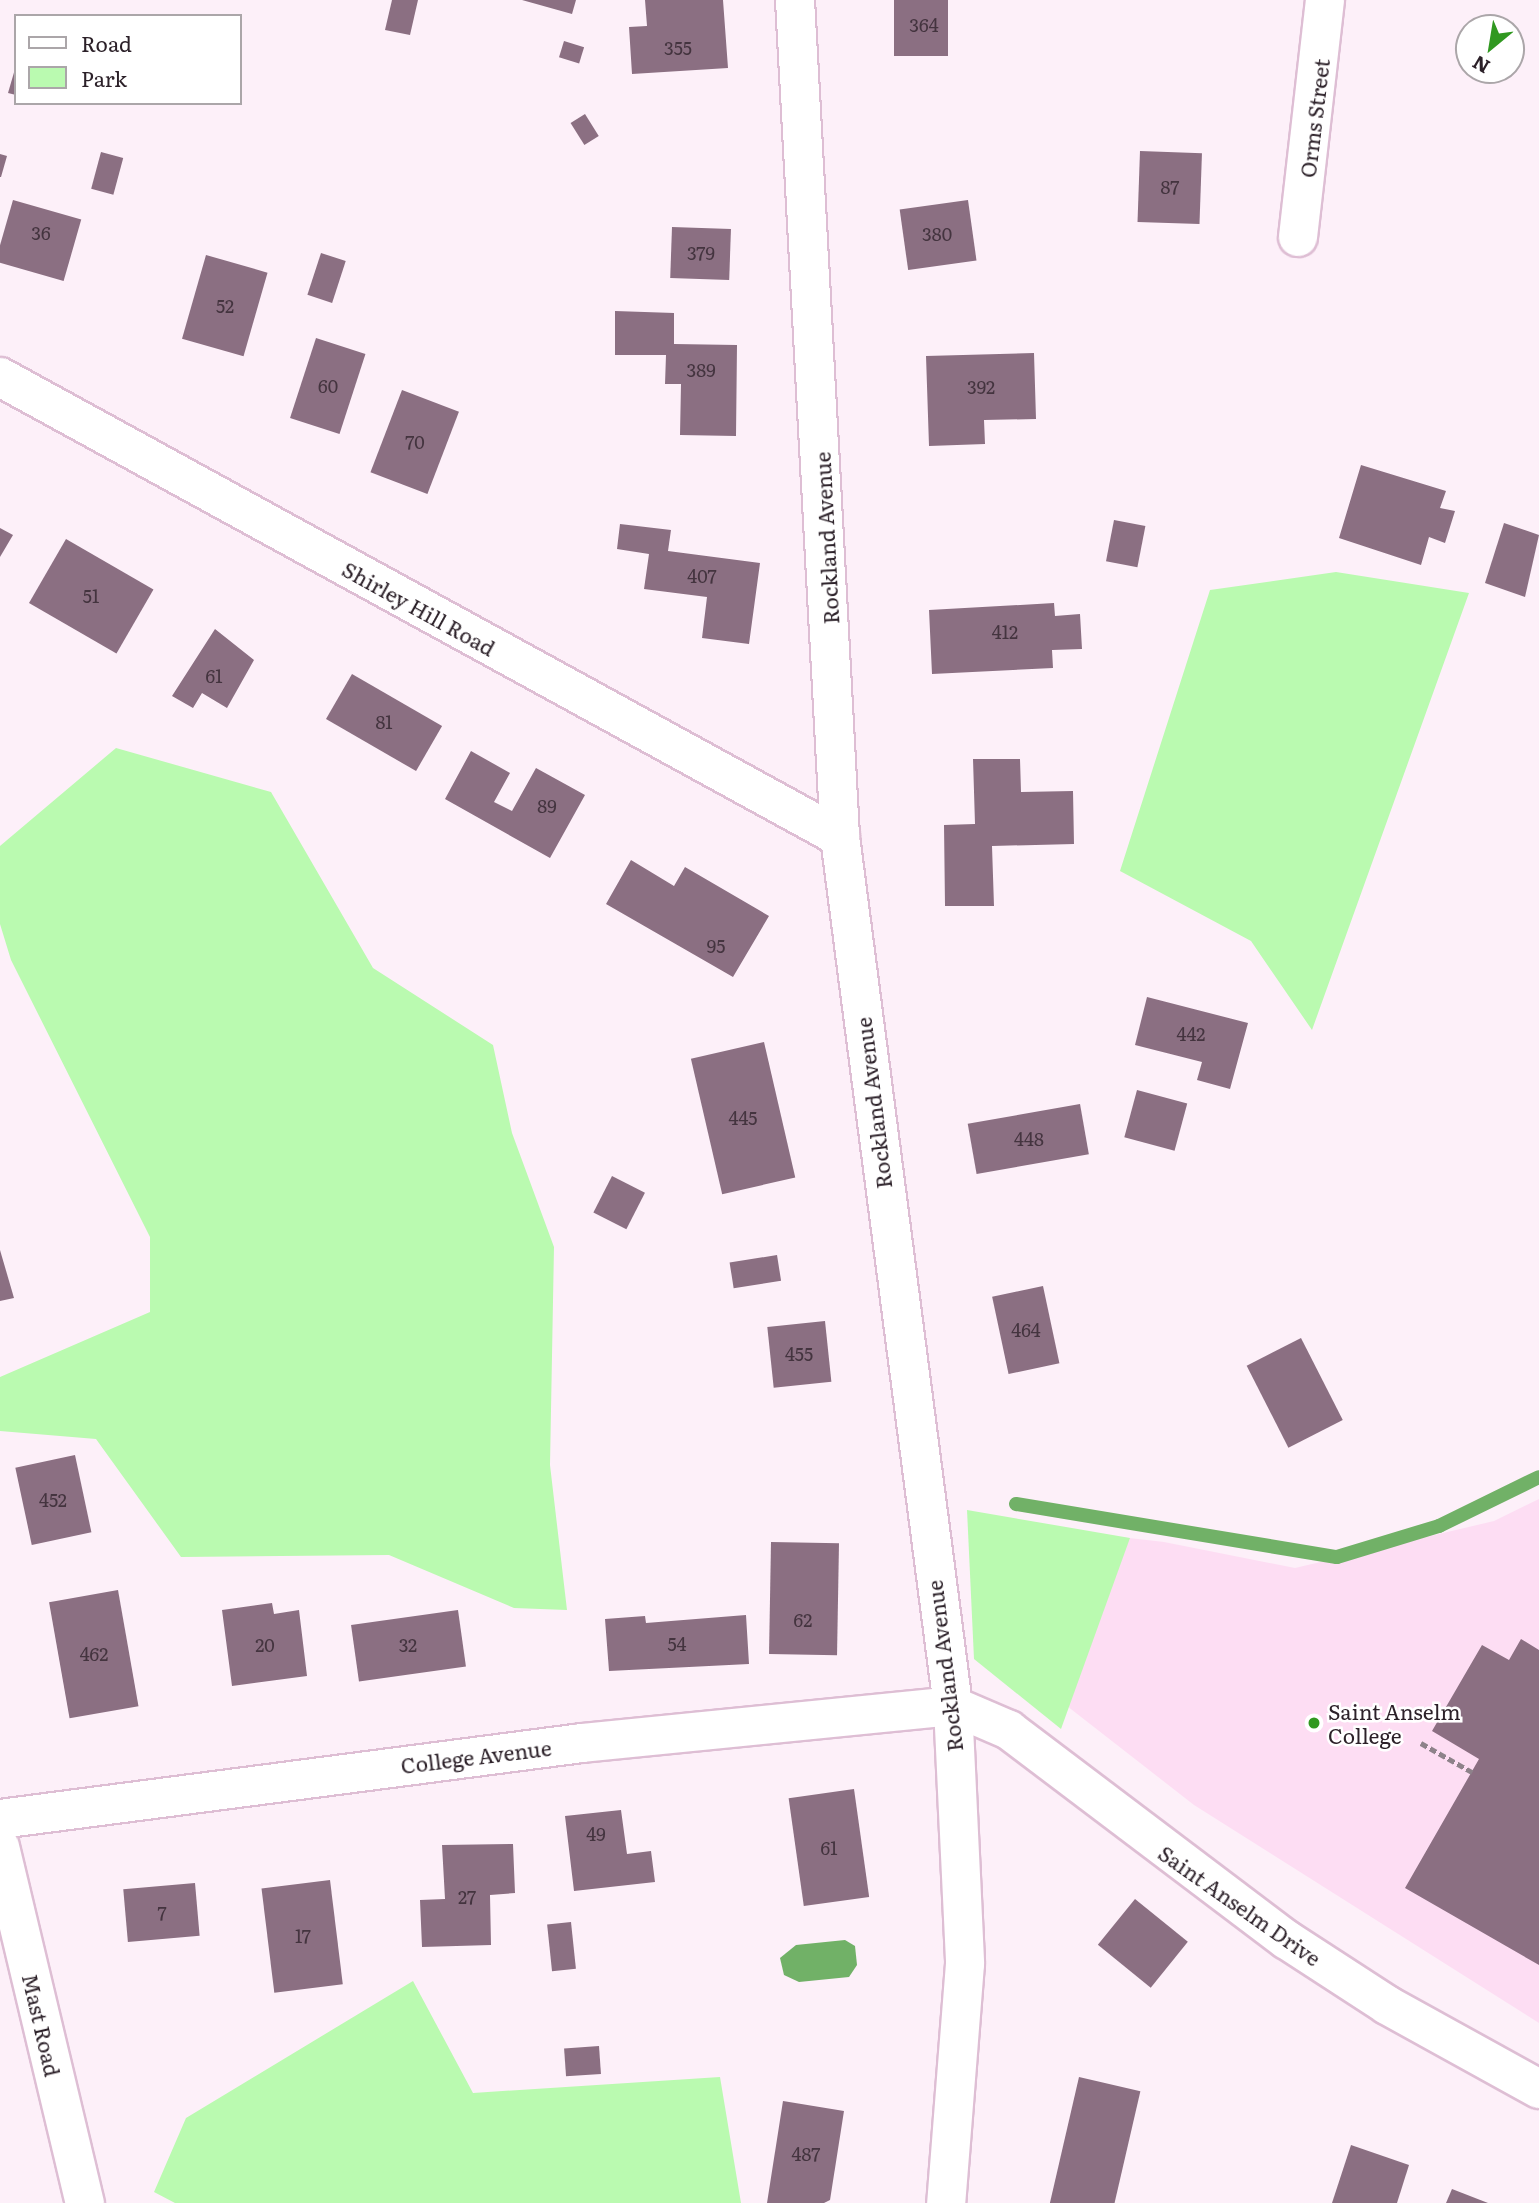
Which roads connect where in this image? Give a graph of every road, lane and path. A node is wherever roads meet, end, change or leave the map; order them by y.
1 (795, 0) edge
2 (1325, 0) edge
3 (1298, 237) dead end
4 (0, 377) edge
5 (840, 837) junction
6 (953, 1706) junction
7 (1421, 1743) dead end
8 (1472, 1772) dead end
9 (0, 1819) edge
10 (0, 1847) edge
11 (1539, 2089) edge
12 (85, 2203) edge
13 (946, 2203) edge

1 - 5 street, Rockland Avenue
2 - 3 street, Orms Street
4 - 5 street, Shirley Hill Road
5 - 6 street, Rockland Avenue
6 - 9 street, College Avenue
6 - 11 street, Saint Anselm Drive
6 - 13 street, Rockland Avenue
7 - 8 path
10 - 12 street, Mast Road

